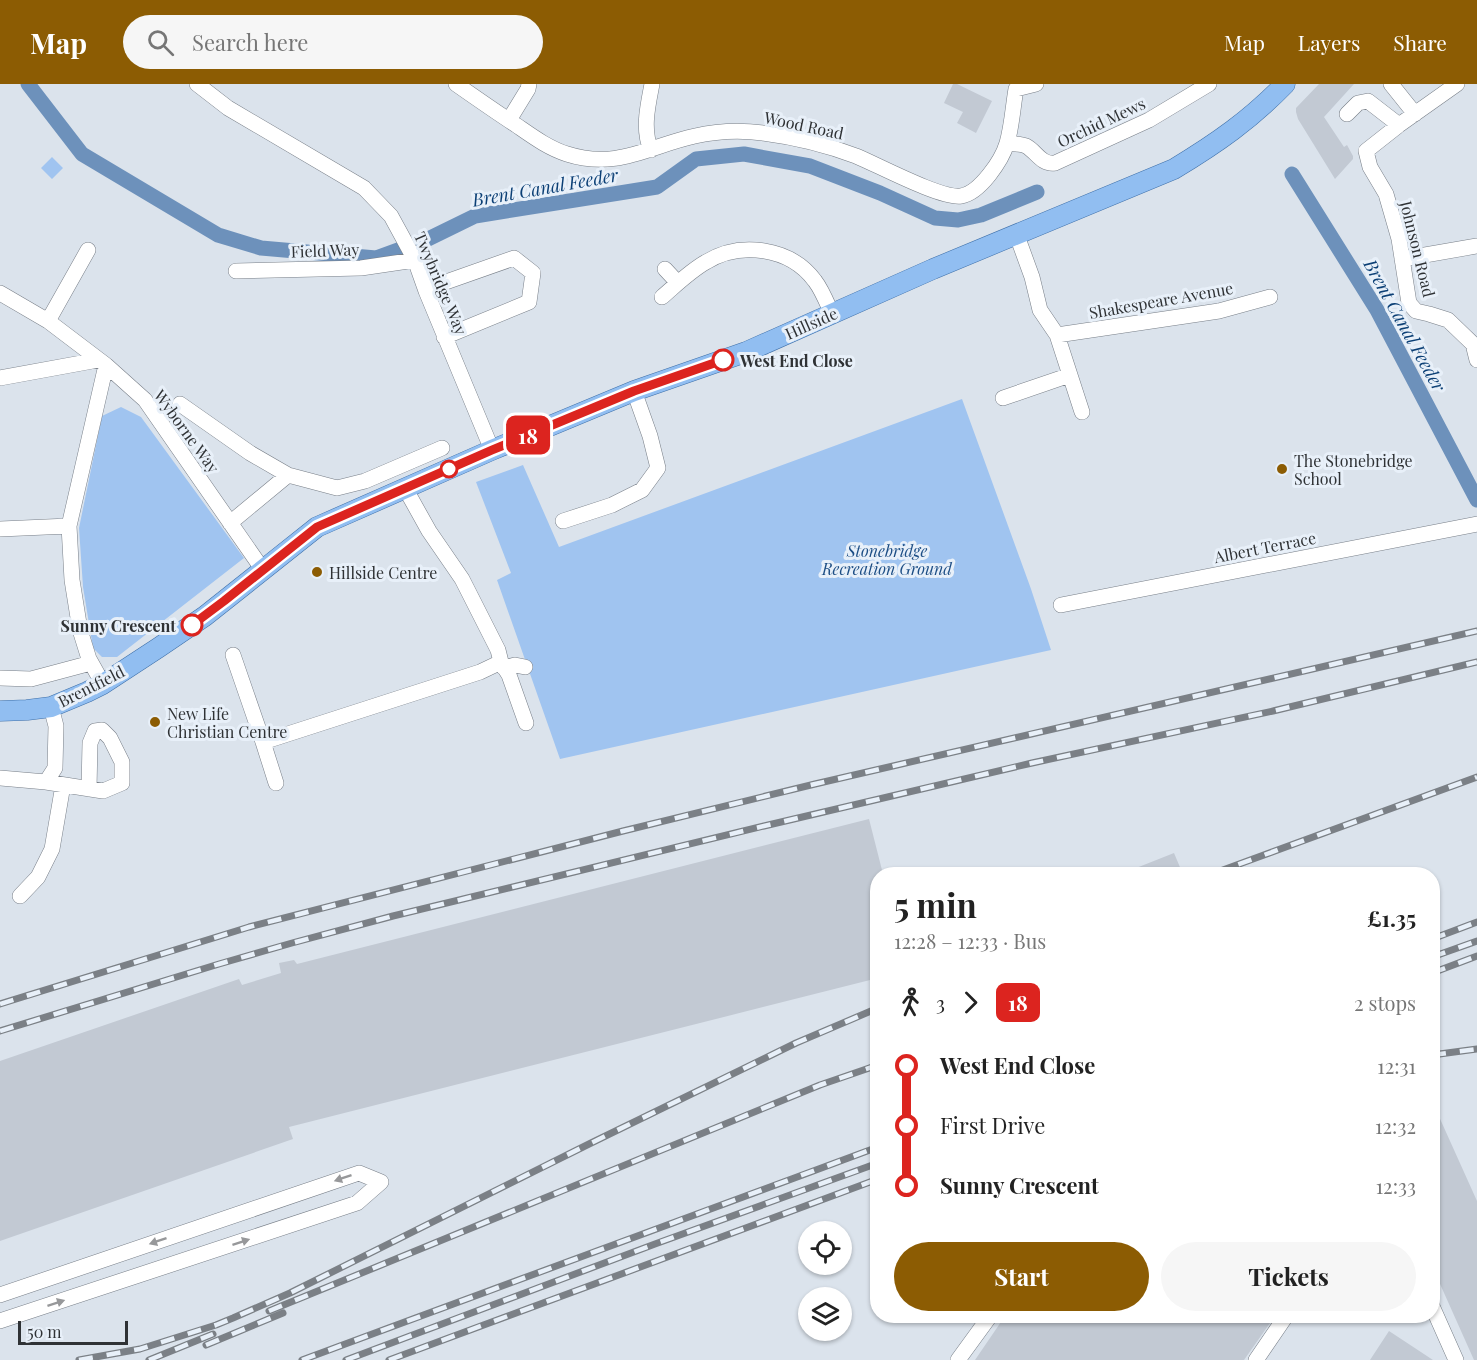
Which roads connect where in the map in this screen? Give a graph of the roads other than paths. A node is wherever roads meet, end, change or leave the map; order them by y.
1 (197, 84) edge
2 (456, 84) edge
3 (529, 84) edge
4 (652, 84) edge
5 (1036, 84) edge
6 (1209, 84) edge
7 (1391, 84) edge
8 (1457, 84) edge
9 (1014, 86) edge
10 (1277, 87) edge
11 (1440, 89) edge
12 (1347, 114) dead end
13 (1415, 114) junction
14 (509, 120) junction
15 (1399, 125) junction
16 (1007, 143) junction
17 (651, 150) junction
18 (1016, 233) junction
19 (1477, 246) edge
20 (88, 250) dead end
21 (413, 257) junction
22 (1402, 259) junction
23 (665, 269) dead end
24 (236, 271) dead end
25 (678, 283) junction
26 (426, 291) junction
27 (0, 293) edge
28 (662, 297) dead end
29 (1270, 297) dead end
30 (832, 314) junction
31 (48, 321) junction
32 (1056, 335) junction
33 (444, 337) junction
34 (1477, 360) edge
35 (102, 363) junction
36 (1070, 375) junction
37 (0, 378) edge
38 (634, 391) junction
39 (1003, 398) dead end
40 (180, 404) dead end
41 (1082, 412) dead end
42 (442, 448) dead end
43 (492, 450) junction
44 (288, 475) junction
45 (405, 488) junction
46 (563, 521) dead end
47 (230, 523) junction
48 (1477, 524) edge
49 (69, 526) junction
50 (0, 529) edge
51 (263, 570) junction
52 (1060, 605) dead end
53 (174, 637) joint
54 (233, 655) dead end
55 (91, 663) junction
56 (503, 665) junction
57 (525, 668) dead end
58 (0, 678) edge
59 (103, 684) junction
60 (51, 707) junction
61 (0, 711) edge
62 (526, 723) dead end
63 (262, 742) junction
64 (0, 778) edge
65 (46, 782) junction
66 (276, 783) dead end
67 (63, 785) junction
68 (89, 789) dead end
69 (20, 896) dead end
70 (0, 1295) edge
71 (0, 1321) edge
72 (985, 1323) edge
73 (1281, 1323) edge
74 (1440, 1323) edge
75 (958, 1360) edge
76 (1256, 1360) edge
77 (1456, 1360) edge

1 - 21 street, Twybridge Way
2 - 14 street, Wood Road
3 - 14 street
4 - 17 street
5 - 9 street
6 - 16 street, Orchid Mews
7 - 13 street
8 - 11 street
9 - 16 street, Wood Road
10 - 18 main road, Hillside
11 - 13 street
12 - 15 street
13 - 15 street
14 - 17 street, Wood Road
15 - 22 street, Johnson Road
16 - 17 street, Wood Road
18 - 30 main road, Hillside
18 - 32 street
19 - 22 street
20 - 31 street
21 - 24 street, Field Way
21 - 26 street, Twybridge Way
22 - 34 street, Johnson Road
23 - 25 street
25 - 28 street
25 - 30 street
26 - 33 street, Twybridge Way
26 - 33 street
27 - 31 street, Wyborne Way
29 - 32 street, Shakespeare Avenue
30 - 38 main road, Hillside
31 - 35 street, Wyborne Way
32 - 36 street
33 - 43 street, Twybridge Way
35 - 37 street
35 - 47 street, Wyborne Way
35 - 49 street
36 - 39 street
36 - 41 street
38 - 43 main road, Hillside
38 - 46 street
40 - 44 street
42 - 44 street
43 - 45 main road, Hillside
44 - 47 street
45 - 51 main road, Hillside
45 - 56 street
47 - 51 street, Wyborne Way
48 - 52 street, Albert Terrace
49 - 50 street
49 - 55 street
51 - 53 main road, Hillside
53 - 59 main road, Brentfield
54 - 63 street
55 - 58 street
55 - 59 street
56 - 57 street
56 - 62 street
56 - 63 street
59 - 60 main road, Brentfield
60 - 61 main road, Brentfield
60 - 65 street
63 - 66 street
64 - 65 street
65 - 67 street
67 - 68 street
67 - 69 street
71 -> 70 street
72 - 75 street
73 - 76 street
74 - 77 street

